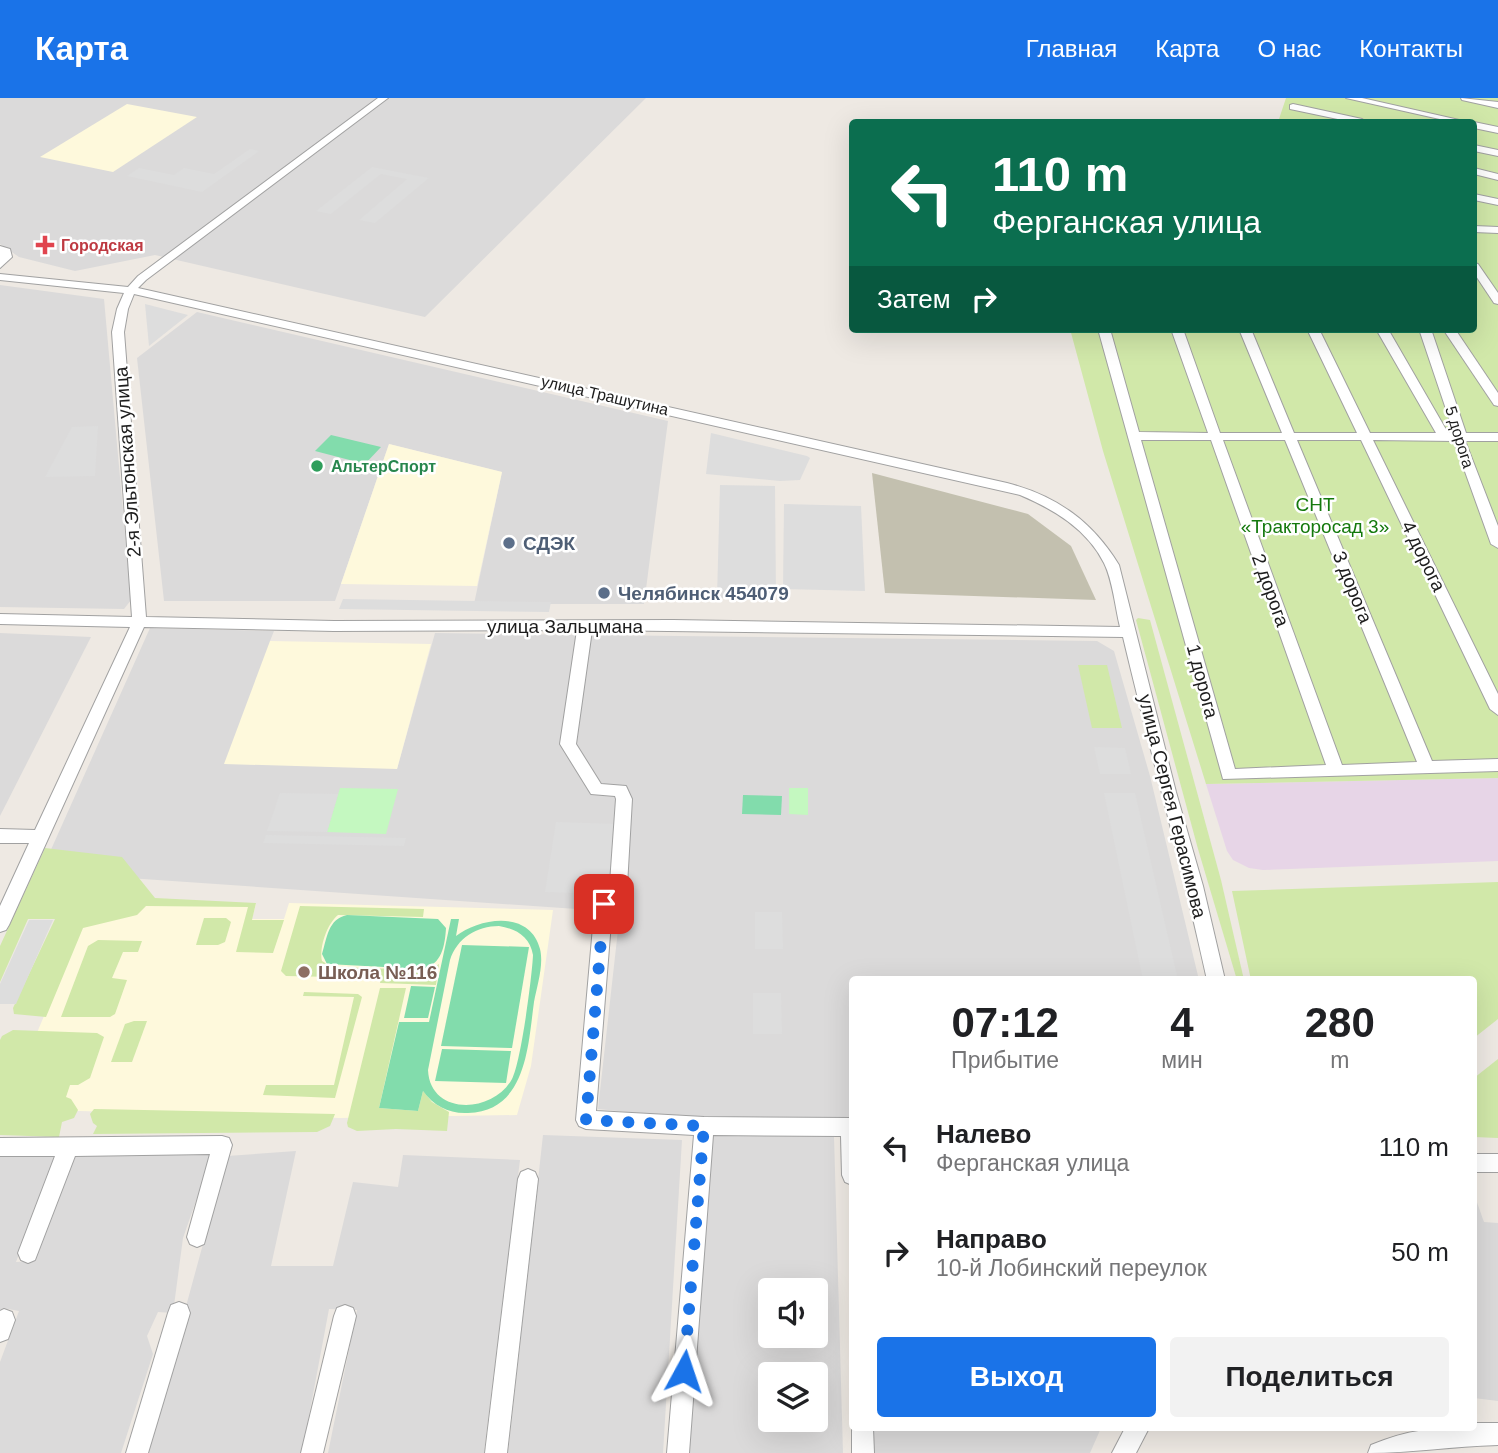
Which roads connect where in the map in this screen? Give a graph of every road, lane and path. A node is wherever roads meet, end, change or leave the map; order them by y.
1 (384, 98) edge
2 (1350, 98) edge
3 (1465, 98) edge
4 (1498, 105) edge
5 (1293, 107) edge
6 (1348, 119) edge
7 (1449, 119) edge
8 (1477, 126) edge
9 (1498, 130) edge
10 (1477, 149) edge
11 (1498, 153) edge
12 (1477, 172) edge
13 (1498, 177) edge
14 (1477, 198) edge
15 (1498, 202) edge
16 (1477, 229) edge
17 (1498, 230) edge
18 (0, 249) edge
19 (0, 265) edge
20 (1477, 270) edge
21 (0, 278) edge
22 (130, 290) junction
23 (1498, 301) edge
24 (1105, 333) edge
25 (1178, 333) edge
26 (1247, 333) edge
27 (1314, 333) edge
28 (1384, 333) edge
29 (1426, 333) edge
30 (1452, 333) edge
31 (1498, 402) edge
32 (1215, 435) junction
33 (1291, 435) junction
34 (1136, 436) junction
35 (1366, 436) junction
36 (1444, 436) junction
37 (1461, 436) junction
38 (1498, 437) edge
39 (1498, 544) edge
40 (0, 619) edge
41 (139, 622) junction
42 (585, 626) junction
43 (1129, 632) junction
44 (1498, 709) edge
45 (1498, 765) edge
46 (1427, 768) junction
47 (1336, 771) junction
48 (0, 836) edge
49 (41, 837) junction
50 (0, 925) edge
51 (1215, 976) edge
52 (704, 1126) junction
53 (849, 1128) edge
54 (0, 1147) edge
55 (68, 1147) junction
56 (1477, 1163) edge
57 (1498, 1163) edge
58 (528, 1180) dead end
59 (197, 1237) dead end
60 (29, 1253) dead end
61 (179, 1313) dead end
62 (345, 1316) dead end
63 (862, 1431) edge
64 (1136, 1431) edge
65 (1498, 1434) edge
66 (137, 1453) edge
67 (312, 1453) edge
68 (496, 1453) edge
69 (678, 1453) edge
70 (863, 1453) edge
71 (1123, 1453) edge
72 (1378, 1453) edge

1 - 22 street
2 - 7 street
3 - 4 street
5 - 6 street
8 - 9 street
10 - 11 street
12 - 13 street
14 - 15 street
16 - 17 street
18 - 19 street
20 - 23 street
21 - 22 street, улица Трашутина
22 - 41 street, 2-я Эльтонская улица
22 - 43 street, улица Трашутина
24 - 34 street, 1 дорога
25 - 32 street, 2 дорога
26 - 33 street, 3 дорога
27 - 35 street, 4 дорога
28 - 36 street, 5 дорога
29 - 37 street, 5 дорога
30 - 31 street
32 - 33 street
32 - 34 street
32 - 47 street, 2 дорога
33 - 35 street
33 - 46 street, 3 дорога
34 - 47 street, 1 дорога
35 - 36 street
35 - 44 street, 4 дорога
36 - 37 street
37 - 38 street
37 - 39 street, 5 дорога
40 - 41 street, улица Зальцмана
41 - 42 street, улица Зальцмана
41 - 49 street, 2-я Эльтонская улица
42 - 43 street, улица Зальцмана
42 - 52 street
43 - 51 street, улица Сергея Герасимова
45 - 46 street, 1 дорога
46 - 47 street, 1 дорога
48 - 49 street
49 - 50 street, 2-я Эльтонская улица
52 - 53 street
52 - 69 street
54 - 55 street
55 - 59 street
55 - 60 street
56 - 57 street
58 - 68 street
61 - 66 street
62 - 67 street
63 - 70 street
64 - 71 street
65 - 72 street

